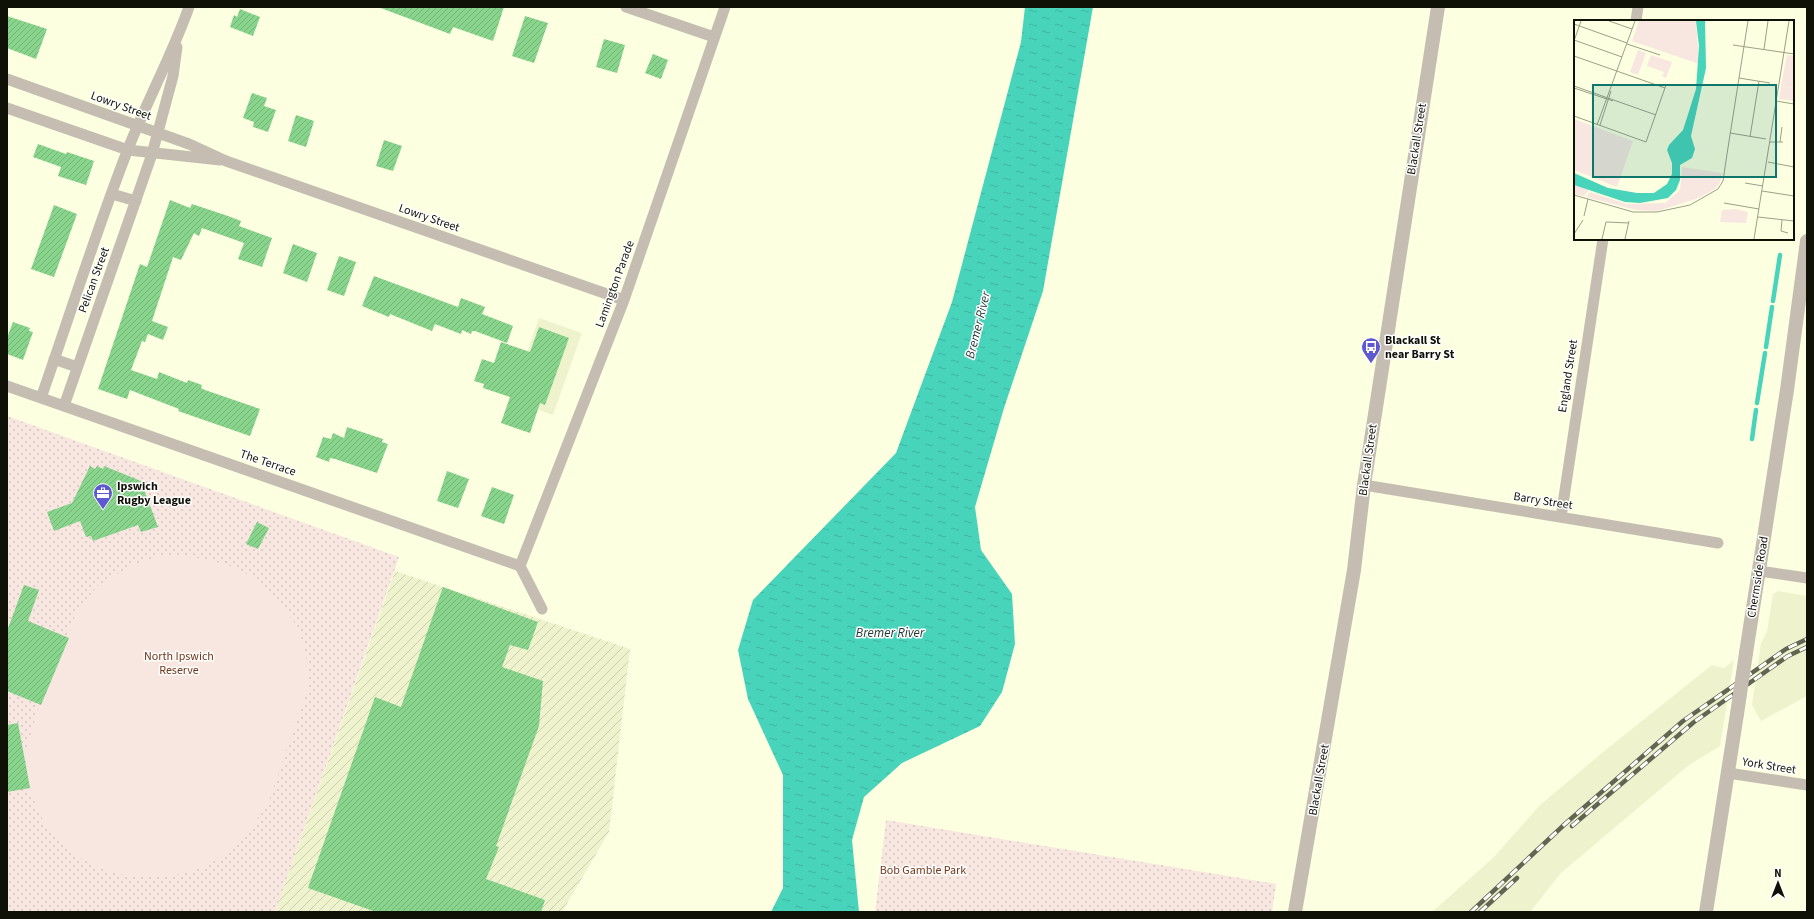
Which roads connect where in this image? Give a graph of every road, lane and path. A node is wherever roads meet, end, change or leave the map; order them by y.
1 (189, 7) edge
2 (626, 7) edge
3 (725, 7) edge
4 (1438, 7) edge
5 (1638, 7) edge
6 (1636, 20) edge
7 (180, 32) junction
8 (714, 38) junction
9 (7, 79) edge
10 (7, 108) edge
11 (138, 126) junction
12 (158, 133) junction
13 (128, 150) junction
14 (152, 154) junction
15 (226, 161) junction
16 (112, 194) junction
17 (136, 201) junction
18 (1603, 240) edge
19 (1807, 241) edge
20 (624, 300) junction
21 (54, 359) junction
22 (77, 367) junction
23 (7, 386) edge
24 (40, 398) junction
25 (64, 406) junction
26 (1364, 485) junction
27 (1561, 517) junction
28 (1718, 542) dead end
29 (520, 566) junction
30 (1759, 571) junction
31 (1807, 578) edge
32 (542, 609) dead end
33 (1728, 773) junction
34 (1807, 785) edge
35 (1295, 912) edge
36 (1706, 912) edge

1 - 7 street, Pelican Street
2 - 8 street
3 - 8 street, Lamington Parade
4 - 26 street, Blackall Street
5 - 6 street
7 - 11 street, Pelican Street
7 - 12 street, Pelican Street
8 - 20 street, Lamington Parade
9 - 11 street, Lowry Street
10 - 13 street, Lowry Street
11 - 12 street, Lowry Street
11 - 13 street, Pelican Street
12 - 14 street, Pelican Street
12 - 15 street, Lowry Street
13 - 14 street, Lowry Street
13 - 16 street, Pelican Street
14 - 15 street, Lowry Street
14 - 17 street, Pelican Street
15 - 20 street, Lowry Street
16 - 17 street
16 - 21 street, Pelican Street
17 - 22 street, Pelican Street
18 - 27 street, England Street
19 - 30 street, Chermside Road
20 - 29 street, Lamington Parade
21 - 22 street
21 - 24 street, Pelican Street
22 - 25 street, Pelican Street
23 - 24 street, The Terrace
24 - 25 street, The Terrace
25 - 29 street, The Terrace
26 - 27 street, Barry Street
26 - 35 street, Blackall Street
27 - 28 street, Barry Street
29 - 32 street
30 - 31 street
30 - 33 street, Chermside Road, bridge
33 - 34 street, York Street
33 - 36 street, Chermside Road

